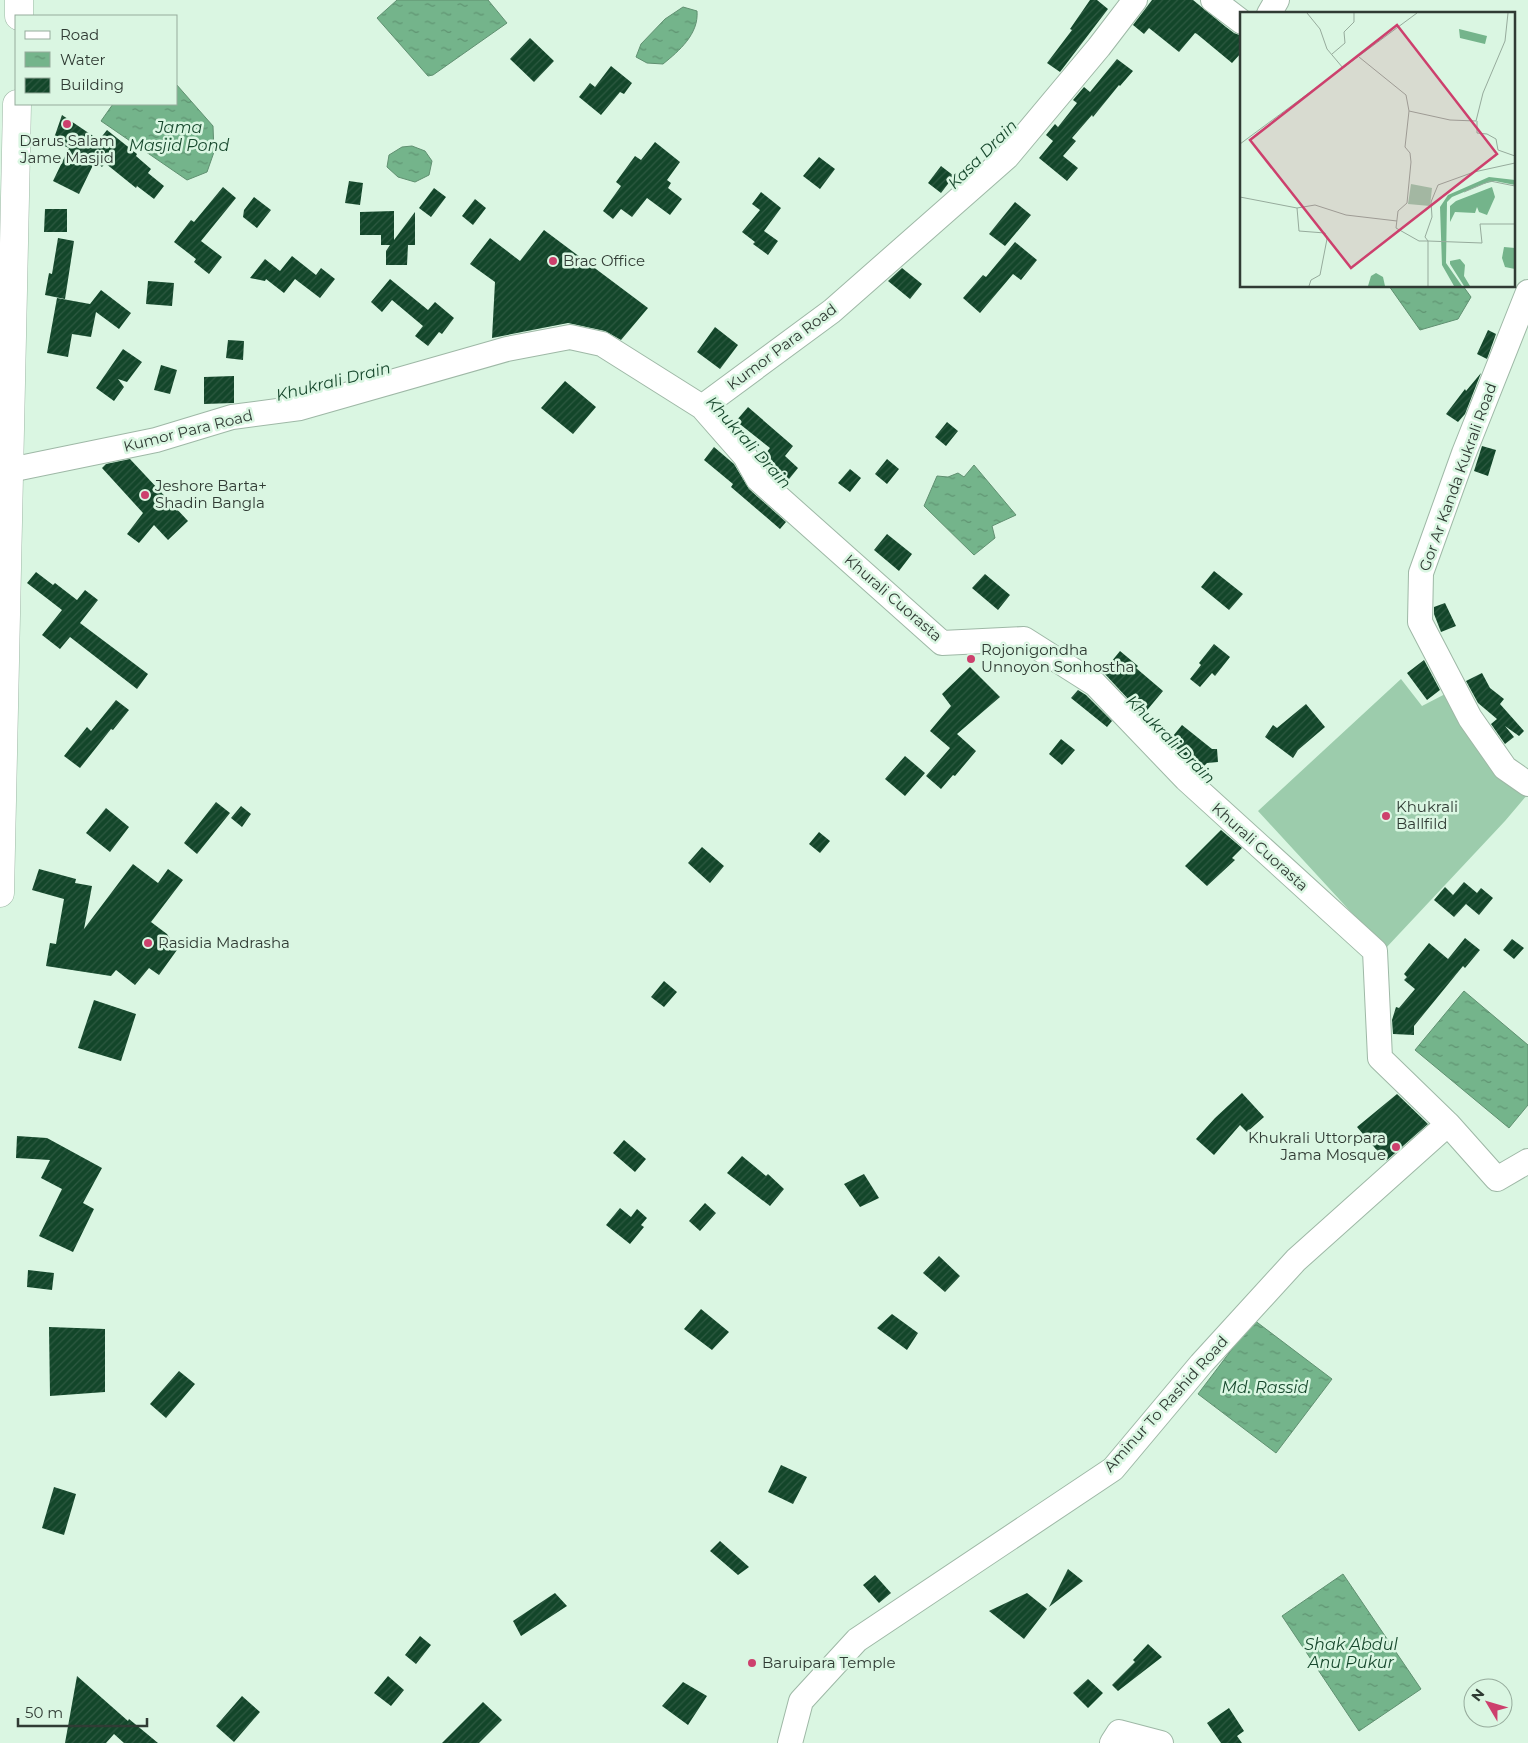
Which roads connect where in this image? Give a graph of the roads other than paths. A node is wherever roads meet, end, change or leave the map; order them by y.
1 (19, 0) edge
2 (1135, 0) edge
3 (1213, 0) edge
4 (1277, 0) edge
5 (1270, 12) edge
6 (19, 15) edge
7 (1240, 20) edge
8 (17, 105) edge
9 (1528, 292) edge
10 (702, 407) junction
11 (10, 470) junction
12 (3, 641) edge
13 (1528, 784) edge
14 (0, 893) edge
15 (1448, 1124) junction
16 (1528, 1161) edge
17 (790, 1743) edge
18 (1112, 1743) edge
19 (1161, 1743) edge

1 - 6 highway
2 - 10 street, Kumor Para Road
3 - 7 street
4 - 5 street
8 - 11 highway
9 - 13 street, Gor Ar Kanda Kukrali Road
10 - 11 street, Kumor Para Road
10 - 15 street, Khurali Cuorasta
11 - 12 highway
12 - 14 highway
15 - 16 street, Khurali Cuorasta
15 - 17 street, Aminur To Rashid Road
18 - 19 street

